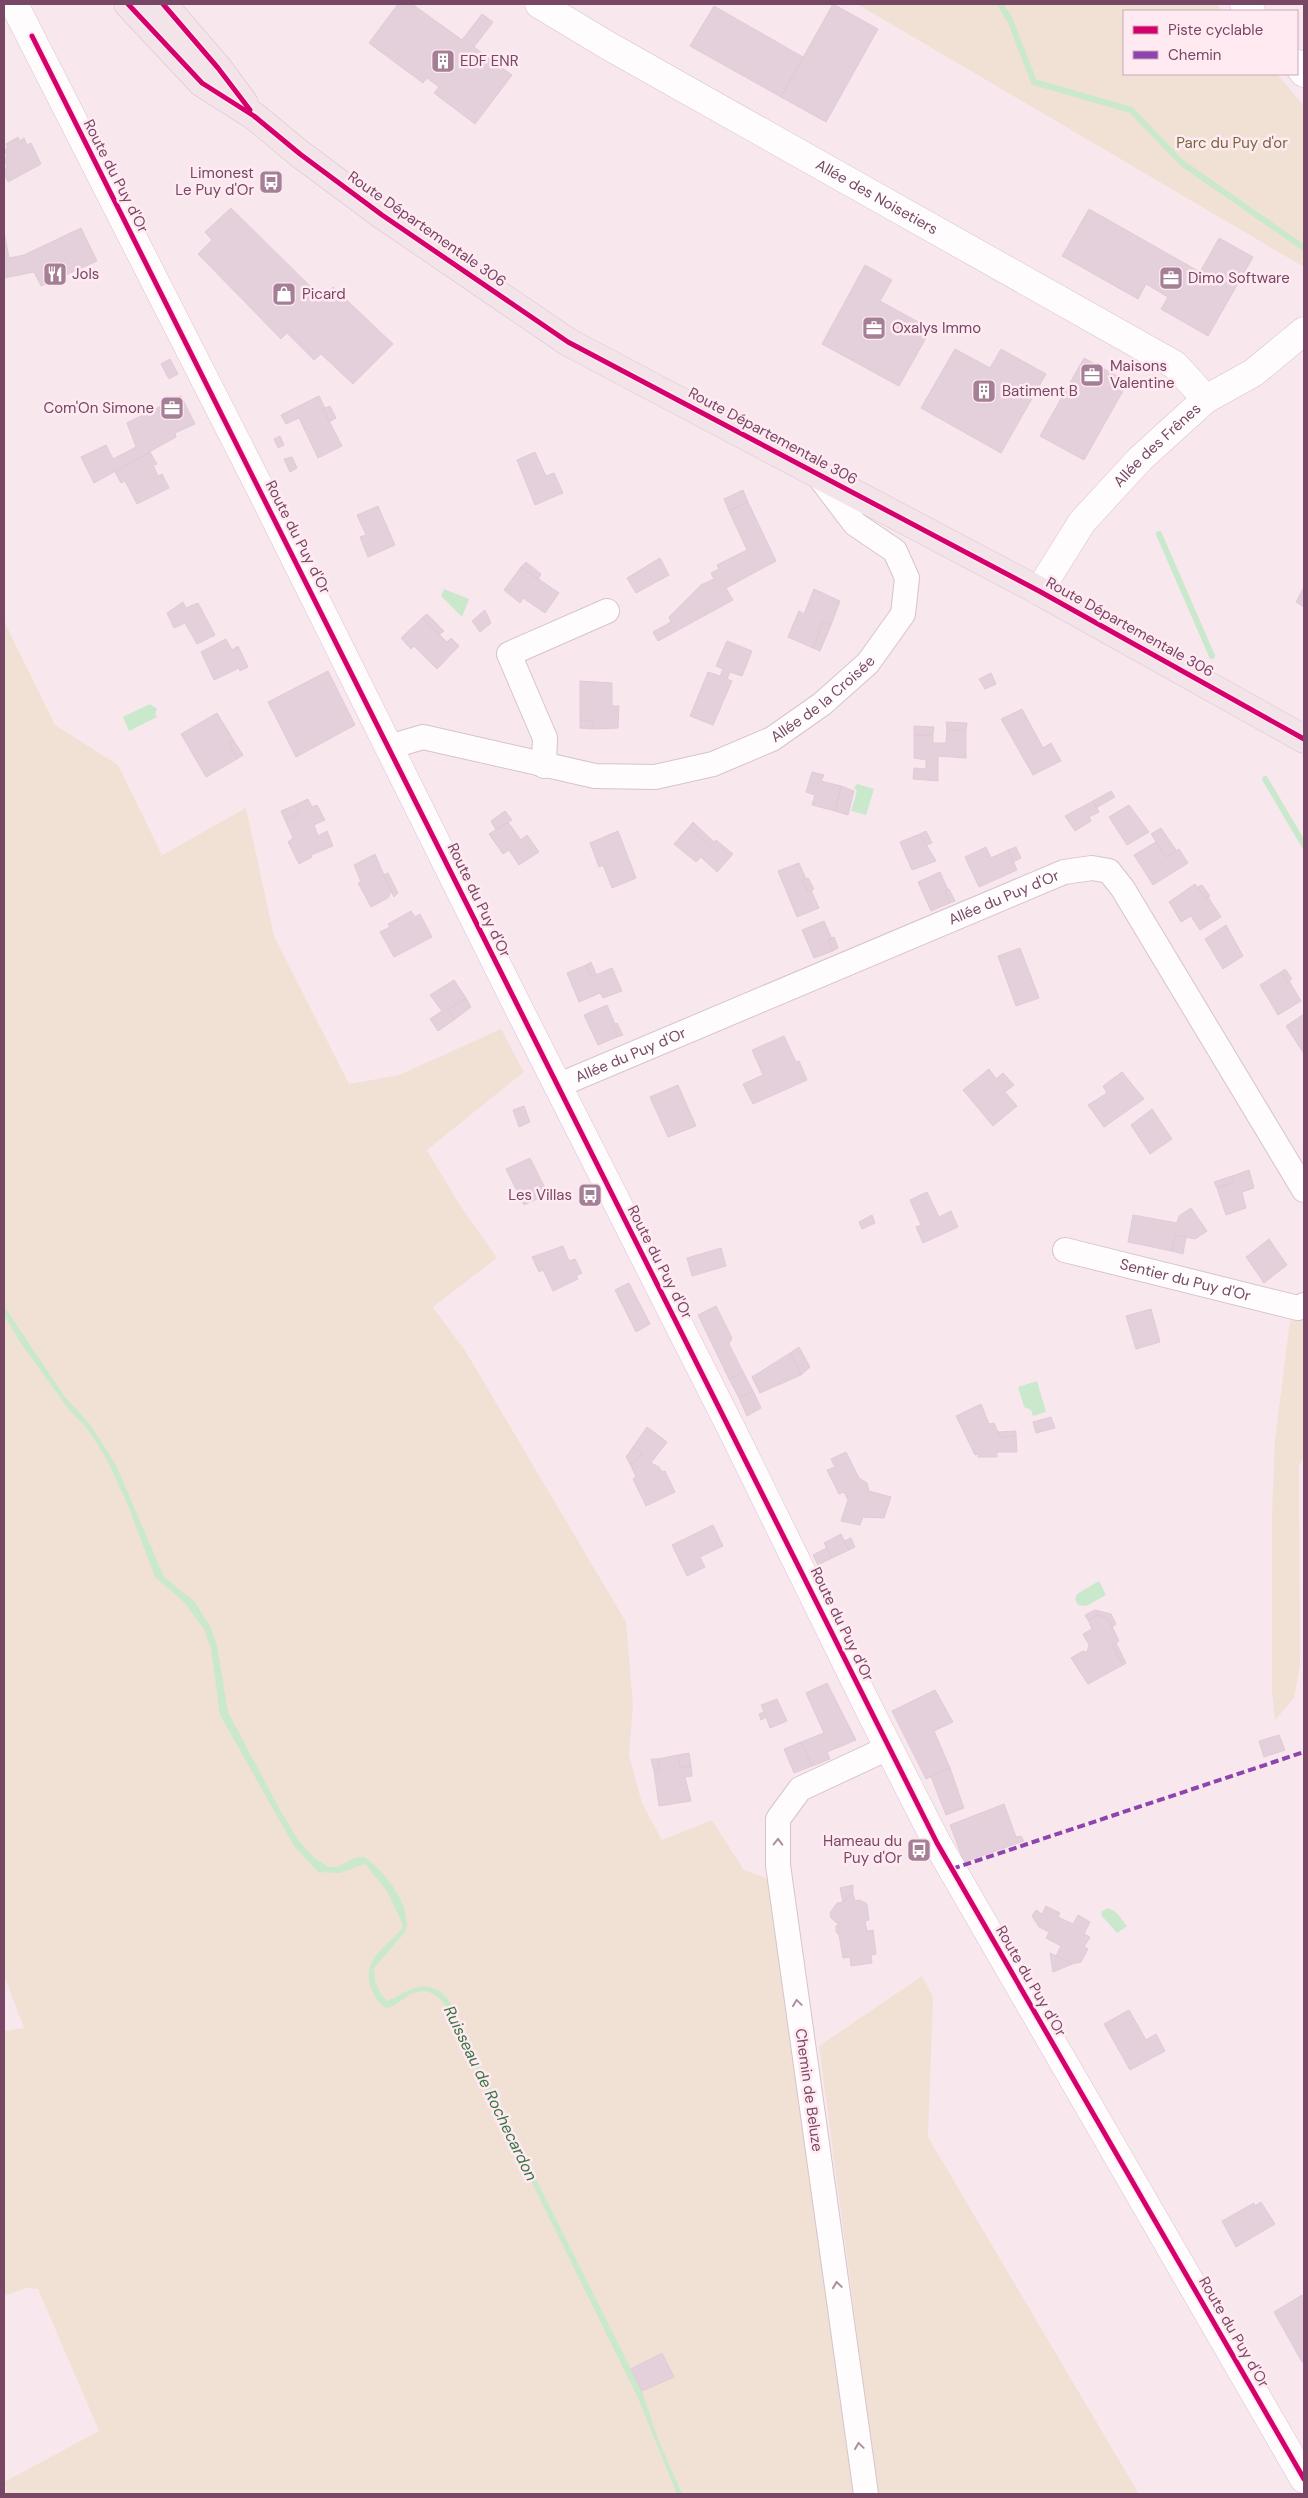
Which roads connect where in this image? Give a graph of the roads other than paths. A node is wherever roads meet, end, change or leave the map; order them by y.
1 (14, 4) edge
2 (18, 4) edge
3 (128, 4) edge
4 (163, 4) edge
5 (538, 4) edge
6 (32, 36) junction
7 (254, 116) junction
8 (1304, 331) edge
9 (1206, 399) junction
10 (814, 471) junction
11 (1039, 590) junction
12 (607, 610) dead end
13 (1304, 739) edge
14 (389, 747) junction
15 (544, 766) junction
16 (557, 1086) junction
17 (1304, 1190) edge
18 (1065, 1250) dead end
19 (1304, 1304) edge
20 (888, 1748) junction
21 (1304, 2479) edge
22 (866, 2494) edge

1 - 6 main road, Route du Puy d'Or
2 - 6 main road, Route du Puy d'Or
3 - 7 main road, Route Départementale 306
4 - 7 main road, Route Départementale 306
5 - 9 main road, Allée des Noisetiers
6 - 14 main road, Route du Puy d'Or
7 - 10 main road, Route Départementale 306
8 - 9 main road, Allée des Frênes
9 - 11 main road, Allée des Frênes
10 - 11 main road, Route Départementale 306
10 - 15 street, Allée de la Croisée
11 - 13 main road, Route Départementale 306
12 - 15 street
14 - 15 street, Allée de la Croisée
14 - 16 main road, Route du Puy d'Or
16 - 17 street, Allée du Puy d'Or
16 - 20 main road, Route du Puy d'Or
18 - 19 street, Sentier du Puy d'Or
20 - 21 main road, Route du Puy d'Or
22 -> 20 street, Chemin de Beluze

